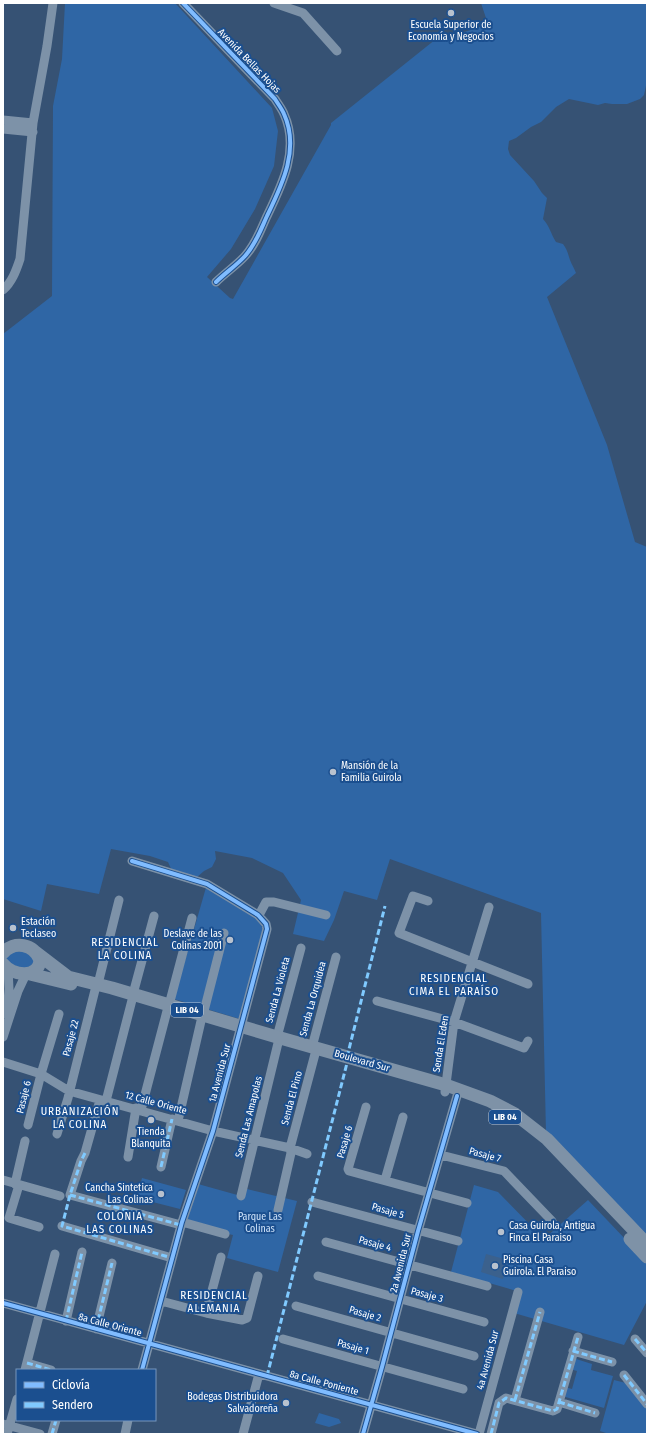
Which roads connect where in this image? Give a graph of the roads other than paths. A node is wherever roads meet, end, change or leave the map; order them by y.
1 (53, 3) edge
2 (183, 3) edge
3 (274, 3) edge
4 (337, 51) dead end
5 (3, 120) edge
6 (33, 128) junction
7 (3, 129) edge
8 (216, 282) dead end
9 (3, 290) edge
10 (132, 862) dead end
11 (119, 900) dead end
12 (428, 901) dead end
13 (490, 907) dead end
14 (259, 915) junction
15 (326, 915) dead end
16 (154, 916) dead end
17 (192, 918) dead end
18 (224, 933) dead end
19 (6, 948) edge
20 (301, 948) dead end
21 (34, 951) junction
22 (336, 957) dead end
23 (472, 962) junction
24 (5, 966) edge
25 (28, 974) junction
26 (528, 984) dead end
27 (96, 987) junction
28 (133, 997) junction
29 (377, 1001) dead end
30 (168, 1008) junction
31 (59, 1014) dead end
32 (202, 1018) junction
33 (454, 1022) junction
34 (6, 1026) junction
35 (241, 1029) junction
36 (3, 1037) edge
37 (278, 1040) junction
38 (528, 1041) dead end
39 (313, 1051) junction
40 (3, 1062) edge
41 (41, 1074) junction
42 (69, 1091) junction
43 (449, 1091) junction
44 (103, 1100) junction
45 (366, 1107) dead end
46 (139, 1109) junction
47 (403, 1117) dead end
48 (175, 1120) junction
49 (28, 1125) dead end
50 (213, 1130) junction
51 (57, 1134) dead end
52 (256, 1140) junction
53 (25, 1141) dead end
54 (290, 1148) junction
55 (307, 1154) dead end
56 (441, 1155) junction
57 (128, 1157) dead end
58 (161, 1167) dead end
59 (3, 1180) edge
60 (384, 1180) junction
61 (17, 1184) junction
62 (430, 1193) junction
63 (60, 1196) dead end
64 (241, 1196) dead end
65 (312, 1202) dead end
66 (466, 1203) dead end
67 (278, 1210) dead end
68 (552, 1221) dead end
69 (181, 1224) junction
70 (62, 1226) dead end
71 (40, 1227) dead end
72 (418, 1231) junction
73 (225, 1234) dead end
74 (458, 1241) dead end
75 (326, 1242) dead end
76 (647, 1244) edge
77 (82, 1252) dead end
78 (55, 1254) dead end
79 (221, 1257) dead end
80 (647, 1257) edge
81 (172, 1258) junction
82 (112, 1263) dead end
83 (409, 1265) junction
84 (258, 1276) dead end
85 (318, 1276) dead end
86 (487, 1286) dead end
87 (518, 1292) dead end
88 (400, 1299) junction
89 (161, 1301) junction
90 (3, 1303) edge
91 (296, 1306) dead end
92 (540, 1312) dead end
93 (39, 1313) junction
94 (206, 1313) junction
95 (66, 1321) junction
96 (484, 1322) dead end
97 (96, 1329) junction
98 (391, 1333) junction
99 (578, 1337) dead end
100 (283, 1339) dead end
101 (635, 1339) dead end
102 (150, 1344) junction
103 (573, 1351) junction
104 (647, 1353) edge
105 (474, 1356) dead end
106 (612, 1362) dead end
107 (26, 1367) edge
108 (382, 1367) junction
109 (43, 1369) edge
110 (142, 1369) edge
111 (259, 1374) junction
112 (624, 1375) dead end
113 (463, 1389) dead end
114 (515, 1400) junction
115 (16, 1402) edge
116 (559, 1402) junction
117 (371, 1404) junction
118 (647, 1404) edge
119 (596, 1413) dead end
120 (56, 1421) edge
121 (128, 1421) edge
122 (7, 1428) edge
123 (40, 1434) edge
124 (52, 1434) edge
125 (124, 1434) edge
126 (243, 1434) edge
127 (362, 1434) edge
128 (478, 1434) edge
129 (491, 1434) edge

1 - 6 street
2 - 8 street, Avenida Bellas Hojas
3 - 4 street
5 - 6 street
6 - 7 street
6 - 9 street
10 - 14 street
11 - 27 street, Pasaje 22
12 - 23 street
13 - 23 street, Senda El Eden
14 - 15 street
14 - 35 street, 1a Avenida Sur
16 - 28 street
17 - 30 street
18 - 32 street
19 - 21 highway, LIB 04
20 - 37 street, Senda La Violeta
21 - 25 highway
21 - 27 highway, Boulevard Sur / LIB 04
22 - 39 street, Senda La Orquidea
23 - 26 street
23 - 33 street, Senda El Eden
24 - 25 highway, LIB 04
24 - 34 street
25 - 27 highway, Boulevard Sur / LIB 04
25 - 34 street
27 - 28 highway, Boulevard Sur / LIB 04
27 - 42 street, Pasaje 22
28 - 30 highway, Boulevard Sur / LIB 04
28 - 44 street
29 - 33 street
30 - 32 highway, Boulevard Sur / LIB 04
30 - 46 street
31 - 41 street, Pasaje 6
32 - 35 highway, Boulevard Sur / LIB 04
32 - 48 street
33 - 38 street
33 - 43 street, Senda El Eden
34 - 36 street
35 - 37 highway, Boulevard Sur / LIB 04
35 - 50 street, 1a Avenida Sur
37 - 39 highway, Boulevard Sur / LIB 04
37 - 52 street, Senda Las Amapolas
39 - 43 highway, Boulevard Sur / LIB 04
39 - 54 street, Senda El Pino
40 - 41 street, 12 Calle Oriente
41 - 42 street, 12 Calle Oriente
41 - 49 street, Pasaje 6
42 - 44 street, 12 Calle Oriente
42 - 51 street
43 - 56 street, 2a Avenida Sur
43 - 76 highway, Boulevard Sur / LIB 04
43 - 80 highway, Boulevard Sur / LIB 04
44 - 46 street, 12 Calle Oriente
44 - 69 street
45 - 60 street, Pasaje 6
46 - 48 street, 12 Calle Oriente
46 - 57 street
47 - 60 street
48 - 50 street, 12 Calle Oriente
48 - 58 street
50 - 52 street, 12 Calle Oriente
50 - 69 street, 1a Avenida Sur
52 - 54 street, 12 Calle Oriente
52 - 64 street, Senda Las Amapolas
53 - 61 street
54 - 55 street, 12 Calle Oriente
54 - 67 street, Senda El Pino
56 - 62 street, 2a Avenida Sur
56 - 68 street, Pasaje 7
59 - 61 street
60 - 62 street, Pasaje 6
61 - 63 street
61 - 71 street
62 - 66 street, Pasaje 6
62 - 72 street, 2a Avenida Sur
65 - 72 street, Pasaje 5
69 - 73 street
69 - 81 street, 1a Avenida Sur
70 - 81 street
72 - 74 street, Pasaje 5
72 - 83 street, 2a Avenida Sur
75 - 83 street, Pasaje 4
77 - 95 street
78 - 93 street
79 - 94 street
81 - 89 street, 1a Avenida Sur
82 - 97 street
83 - 86 street, Pasaje 4
83 - 88 street, 2a Avenida Sur
84 - 94 street
85 - 88 street, Pasaje 3
87 - 128 street, 4a Avenida Sur
88 - 96 street, Pasaje 3
88 - 98 street, 2a Avenida Sur
89 - 94 street
89 - 102 street, 1a Avenida Sur
90 - 93 street, 8a Calle Oriente
91 - 98 street, Pasaje 2
92 - 114 street
93 - 95 street, 8a Calle Oriente
93 - 107 street
95 - 97 street, 8a Calle Oriente
97 - 102 street, 8a Calle Oriente
98 - 105 street, Pasaje 2
98 - 108 street, 2a Avenida Sur
99 - 103 street
100 - 108 street, Pasaje 1
101 - 104 street
102 - 110 street, 1a Avenida Sur
102 - 111 street, 8a Calle Oriente
103 - 106 street
103 - 116 street
107 - 109 street
108 - 113 street, Pasaje 1
108 - 117 street, 2a Avenida Sur
111 - 117 street, 8a Calle Poniente
111 - 126 street
112 - 118 street
114 - 116 street
114 - 129 street
115 - 122 street
116 - 119 street
117 - 127 street, 2a Avenida Sur
117 - 128 street, 8a Calle Poniente
120 - 124 street
121 - 125 street
122 - 123 street

